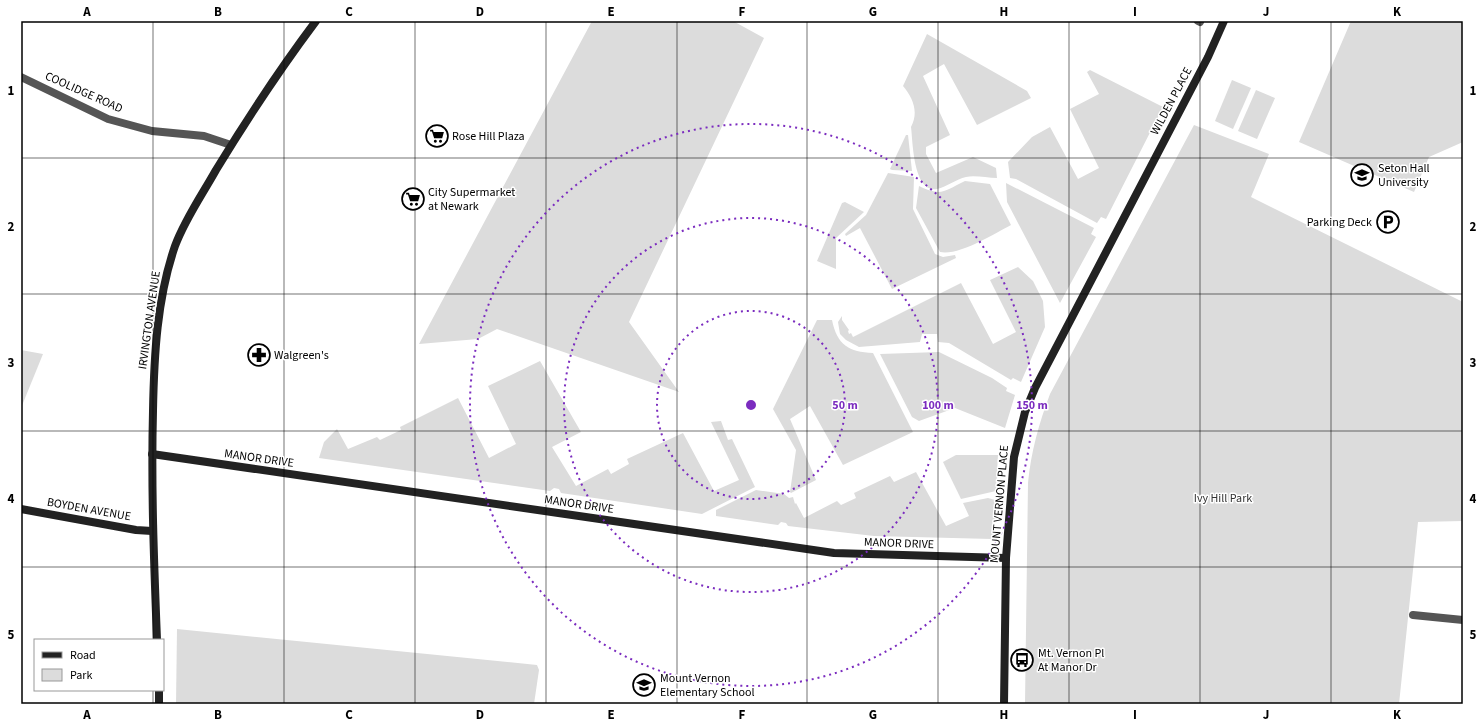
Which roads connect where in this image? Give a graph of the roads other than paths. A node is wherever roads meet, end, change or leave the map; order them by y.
1 (316, 21) edge
2 (1224, 21) edge
3 (21, 77) edge
4 (232, 145) junction
5 (1137, 190) joint
6 (152, 454) junction
7 (21, 510) edge
8 (152, 530) junction
9 (1006, 558) junction
10 (1413, 615) dead end
11 (1463, 620) edge
12 (157, 639) edge
13 (159, 691) edge
14 (159, 704) edge
15 (1004, 704) edge

1 - 4 street, IRVINGTON AVENUE
2 - 5 street, WILDEN PLACE
3 - 4 street, COOLIDGE ROAD
4 - 6 street, IRVINGTON AVENUE
5 - 9 street, MOUNT VERNON PLACE
6 - 8 street, IRVINGTON AVENUE
6 - 9 street, MANOR DRIVE
7 - 8 street, BOYDEN AVENUE
8 - 12 street, IRVINGTON AVENUE
9 - 15 street, MOUNT VERNON PLACE
10 - 11 street
13 - 14 street

